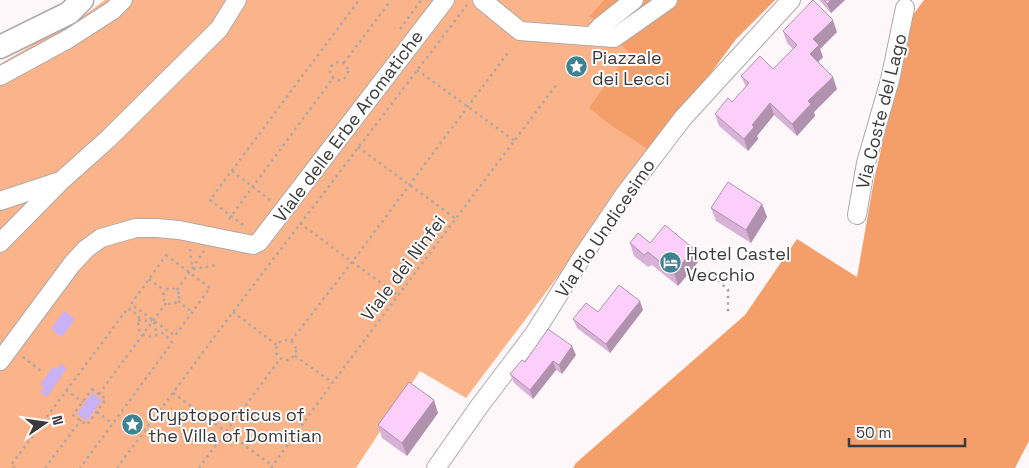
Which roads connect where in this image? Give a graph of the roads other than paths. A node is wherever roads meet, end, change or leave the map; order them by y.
1 (82, 0) edge
2 (123, 0) edge
3 (238, 0) edge
4 (444, 0) edge
5 (482, 0) edge
6 (634, 0) edge
7 (668, 0) edge
8 (791, 0) edge
9 (907, 3) edge
10 (592, 36) junction
11 (0, 47) edge
12 (0, 76) edge
13 (62, 180) junction
14 (0, 201) edge
15 (856, 215) dead end
16 (2, 236) edge
17 (5, 354) edge
18 (436, 468) edge

1 - 11 main road
2 - 12 street
3 - 13 street
4 - 17 street, Viale delle Erbe Aromatiche
5 - 10 street
6 - 10 street
7 - 10 street
8 - 18 street, Via Pio Undicesimo
9 - 15 street, Via Coste del Lago
13 - 14 street
13 - 16 street

